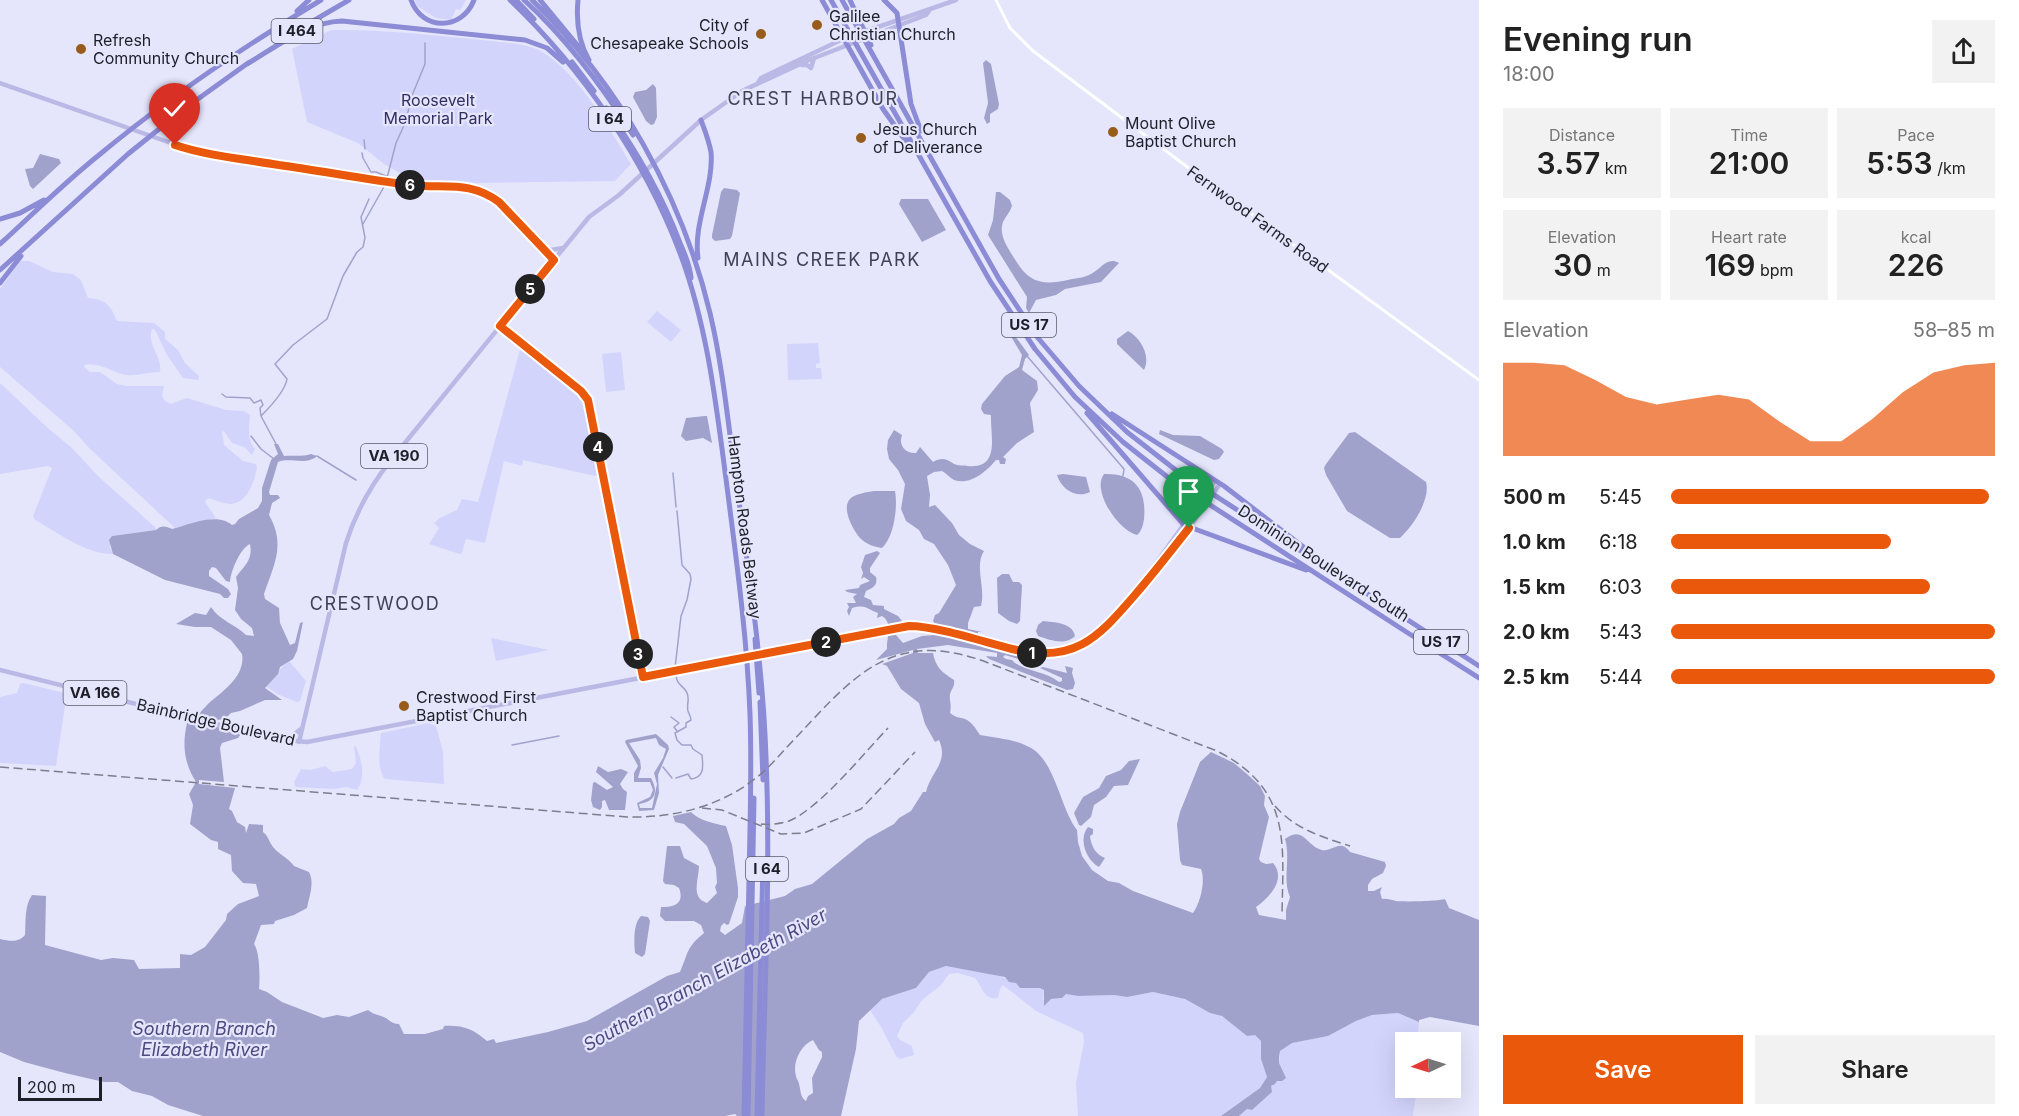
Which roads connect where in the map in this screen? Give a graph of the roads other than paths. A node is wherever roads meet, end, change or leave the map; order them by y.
1 (309, 0) edge
2 (321, 0) edge
3 (349, 0) edge
4 (411, 0) edge
5 (474, 0) edge
6 (510, 0) edge
7 (516, 0) edge
8 (524, 0) edge
9 (532, 0) edge
10 (540, 0) edge
11 (578, 0) edge
12 (822, 0) edge
13 (831, 0) edge
14 (842, 0) edge
15 (850, 0) edge
16 (884, 0) edge
17 (956, 0) edge
18 (996, 0) edge
19 (929, 11) junction
20 (898, 19) junction
21 (859, 25) junction
22 (899, 26) junction
23 (257, 39) junction
24 (843, 39) junction
25 (846, 46) junction
26 (804, 56) junction
27 (814, 58) junction
28 (247, 64) junction
29 (592, 68) junction
30 (787, 70) junction
31 (772, 72) junction
32 (779, 75) junction
33 (599, 77) junction
34 (0, 83) edge
35 (758, 83) junction
36 (701, 120) junction
37 (630, 151) junction
38 (932, 158) junction
39 (935, 187) junction
40 (58, 190) junction
41 (74, 201) junction
42 (0, 219) edge
43 (0, 244) edge
44 (565, 246) junction
45 (542, 247) junction
46 (554, 260) junction
47 (0, 270) edge
48 (0, 283) edge
49 (703, 286) junction
50 (692, 289) junction
51 (711, 315) junction
52 (500, 326) junction
53 (1479, 381) edge
54 (1075, 398) junction
55 (1098, 405) junction
56 (1218, 482) junction
57 (1187, 527) junction
58 (1317, 575) junction
59 (1356, 587) junction
60 (1479, 666) edge
61 (0, 670) edge
62 (643, 677) junction
63 (1479, 678) edge
64 (303, 727) junction
65 (277, 738) junction
66 (299, 742) junction
67 (746, 1116) edge
68 (759, 1116) edge

1 - 23 highway
2 - 23 highway, I 464
3 - 28 highway, I 464
4 - 5 highway
6 - 37 highway, Hampton Roads Beltway / I 64
7 - 50 highway
8 - 49 highway
9 - 29 highway, Hampton Roads Beltway / I 64
10 - 29 highway
11 - 33 highway
12 - 24 highway
13 - 39 highway, Dominion Boulevard South
14 - 21 highway, US 17
15 - 21 highway
16 - 20 highway
17 - 19 main road
18 - 53 street, Fernwood Farms Road
19 - 20 main road
19 - 22 main road
20 - 22 highway
20 - 24 main road
21 - 38 highway, Dominion Boulevard South / US 17
22 - 25 main road
22 - 38 highway
23 - 40 highway, I 464
24 - 25 highway
24 - 26 main road
25 - 27 main road
25 - 39 highway
26 - 27 main road
26 - 30 main road
26 - 31 main road
27 - 30 main road
28 - 37 highway
28 - 41 highway, I 464
29 - 33 highway, Hampton Roads Beltway / I 64
30 - 32 main road
31 - 32 main road
31 - 35 main road
32 - 35 main road
33 - 49 highway, Hampton Roads Beltway / I 64
34 - 45 main road
35 - 36 main road
36 - 44 main road, VA 190
36 - 51 highway
37 - 50 highway, Hampton Roads Beltway / I 64
38 - 55 highway, Dominion Boulevard South / US 17
39 - 54 highway, Dominion Boulevard South / US 17
40 - 42 highway
40 - 43 highway, I 464
41 - 47 highway, I 464
41 - 48 highway
44 - 45 main road
44 - 46 main road, VA 190
45 - 46 main road
46 - 52 main road, VA 190
49 - 51 highway, Hampton Roads Beltway / I 64
50 - 67 highway, Hampton Roads Beltway / I 64
51 - 68 highway, Hampton Roads Beltway / I 64
52 - 62 street
52 - 64 main road, VA 190
54 - 57 highway
54 - 58 highway, Dominion Boulevard South / US 17
55 - 56 highway
55 - 59 highway, Dominion Boulevard South / US 17
56 - 57 main road, Bainbridge Boulevard / VA 166
56 - 59 highway
57 - 58 highway
57 - 62 main road, Bainbridge Boulevard / VA 166
58 - 63 highway, Dominion Boulevard South / US 17
59 - 60 highway, Dominion Boulevard South / US 17
61 - 65 main road, Bainbridge Boulevard / VA 166
62 - 66 main road, Bainbridge Boulevard / VA 166
64 - 65 main road
64 - 66 main road, VA 190
65 - 66 main road, Bainbridge Boulevard / VA 166

